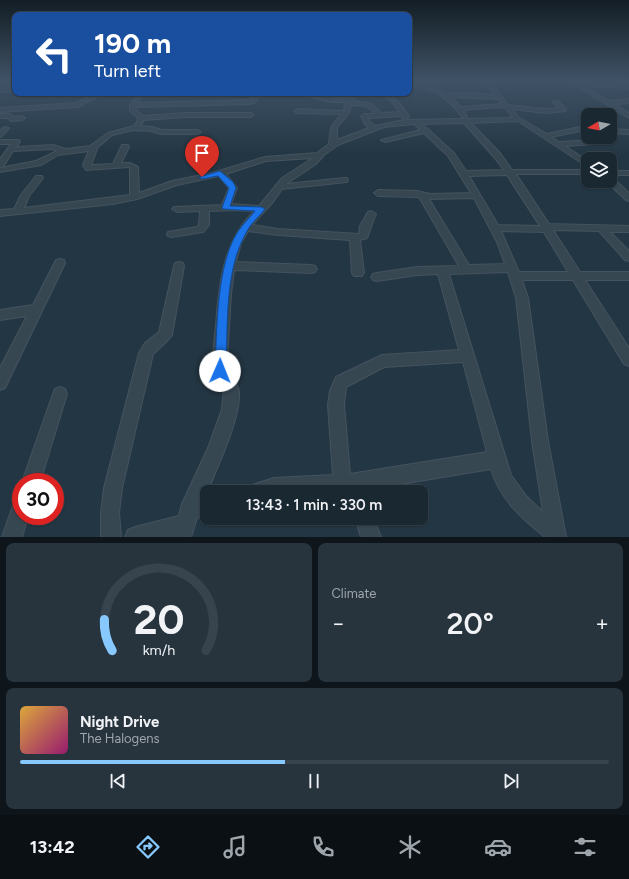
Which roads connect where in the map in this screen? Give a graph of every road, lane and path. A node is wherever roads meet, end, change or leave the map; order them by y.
1 (77, 105) edge
2 (133, 105) edge
3 (348, 105) edge
4 (371, 105) edge
5 (397, 105) edge
6 (456, 105) edge
7 (494, 105) edge
8 (506, 105) joint
9 (559, 105) edge
10 (611, 105) edge
11 (460, 109) junction
12 (0, 110) edge
13 (297, 111) dead end
14 (346, 113) junction
15 (404, 114) junction
16 (251, 115) dead end
17 (379, 115) junction
18 (0, 116) edge
19 (629, 116) edge
20 (22, 118) dead end
21 (141, 118) junction
22 (516, 118) junction
23 (467, 121) junction
24 (416, 122) junction
25 (402, 123) junction
26 (6, 128) dead end
27 (133, 128) junction
28 (374, 128) junction
29 (581, 129) edge
30 (426, 131) junction
31 (617, 131) edge
32 (198, 132) dead end
33 (629, 132) edge
34 (0, 135) edge
35 (546, 136) junction
36 (385, 140) dead end
37 (0, 142) edge
38 (581, 143) edge
39 (333, 144) junction
40 (558, 144) junction
41 (94, 147) junction
42 (125, 147) dead end
43 (65, 151) junction
44 (7, 153) edge
45 (321, 154) junction
46 (581, 161) edge
47 (0, 165) edge
48 (116, 166) junction
49 (0, 170) edge
50 (510, 172) junction
51 (581, 172) edge
52 (617, 173) edge
53 (629, 173) edge
54 (464, 174) junction
55 (211, 175) junction
56 (39, 178) dead end
57 (344, 180) dead end
58 (279, 187) junction
59 (617, 187) edge
60 (378, 194) dead end
61 (422, 195) junction
62 (477, 195) junction
63 (134, 196) junction
64 (629, 198) edge
65 (205, 208) junction
66 (226, 208) junction
67 (177, 209) dead end
68 (261, 209) junction
69 (18, 211) junction
70 (0, 213) edge
71 (371, 214) dead end
72 (245, 227) junction
73 (496, 228) junction
74 (547, 228) junction
75 (601, 228) junction
76 (629, 228) edge
77 (172, 234) dead end
78 (355, 236) junction
79 (629, 258) edge
80 (60, 263) dead end
81 (179, 266) dead end
82 (229, 266) junction
83 (311, 269) dead end
84 (466, 269) junction
85 (442, 270) junction
86 (514, 272) junction
87 (358, 273) dead end
88 (578, 276) junction
89 (629, 276) edge
90 (377, 278) dead end
91 (37, 309) junction
92 (0, 316) edge
93 (468, 356) junction
94 (629, 360) edge
95 (0, 383) edge
96 (60, 394) dead end
97 (498, 459) junction
98 (34, 473) edge
99 (350, 485) edge
100 (355, 485) edge
101 (200, 512) edge
102 (185, 524) edge
103 (16, 525) edge
104 (367, 525) edge
105 (556, 535) edge
106 (12, 537) edge
107 (111, 537) edge
108 (135, 537) edge
109 (371, 537) edge

1 - 12 street
2 - 21 street
3 - 14 street
4 - 17 street
5 - 15 street
6 - 11 street
7 - 11 street
8 - 9 street
8 - 22 street
10 - 19 street
11 - 23 street
13 - 14 street
14 - 39 street
15 - 17 street
15 - 25 street
16 - 21 street
17 - 28 street
18 - 20 street
21 - 27 street
22 - 23 street
22 - 35 street
23 - 24 street
23 - 50 street
24 - 25 street
24 - 30 street
25 - 28 street
26 - 34 street
27 - 32 street
27 - 41 street
28 - 39 street
29 - 35 street
30 - 36 street
30 - 54 street
31 - 33 street
35 - 40 street
37 - 44 street
38 - 40 street
39 - 45 street
40 - 46 street
41 - 43 street
41 - 48 street
42 - 48 street
43 - 44 street
43 - 49 street
44 - 47 street
45 - 55 street
45 - 58 street
48 - 63 street
50 - 51 street
50 - 54 street
50 - 74 street
52 - 53 street
54 - 62 street
55 - 63 street
55 - 66 street
56 - 69 street
57 - 58 street
58 - 68 street
59 - 64 street
60 - 61 street
61 - 62 street
61 - 84 street
62 - 73 street
63 - 69 street
65 - 66 street
65 - 67 street
65 - 77 street
66 - 68 street
68 - 72 street
69 - 70 street
71 - 78 street
72 - 78 street
72 - 82 street
73 - 74 street
73 - 86 street
74 - 75 street
74 - 88 street
75 - 76 street
75 - 79 street
78 - 87 street
80 - 91 street
81 - 107 street
82 - 83 street
82 - 102 street
84 - 85 street
84 - 86 street
85 - 90 street
85 - 93 street
86 - 88 street
86 - 105 street
88 - 89 street
88 - 94 street
91 - 92 street
91 - 95 street
93 - 97 street
93 - 99 street
96 - 98 street
97 - 100 street
97 - 105 street
101 - 102 street
102 - 108 street
103 - 106 street
104 - 109 street

